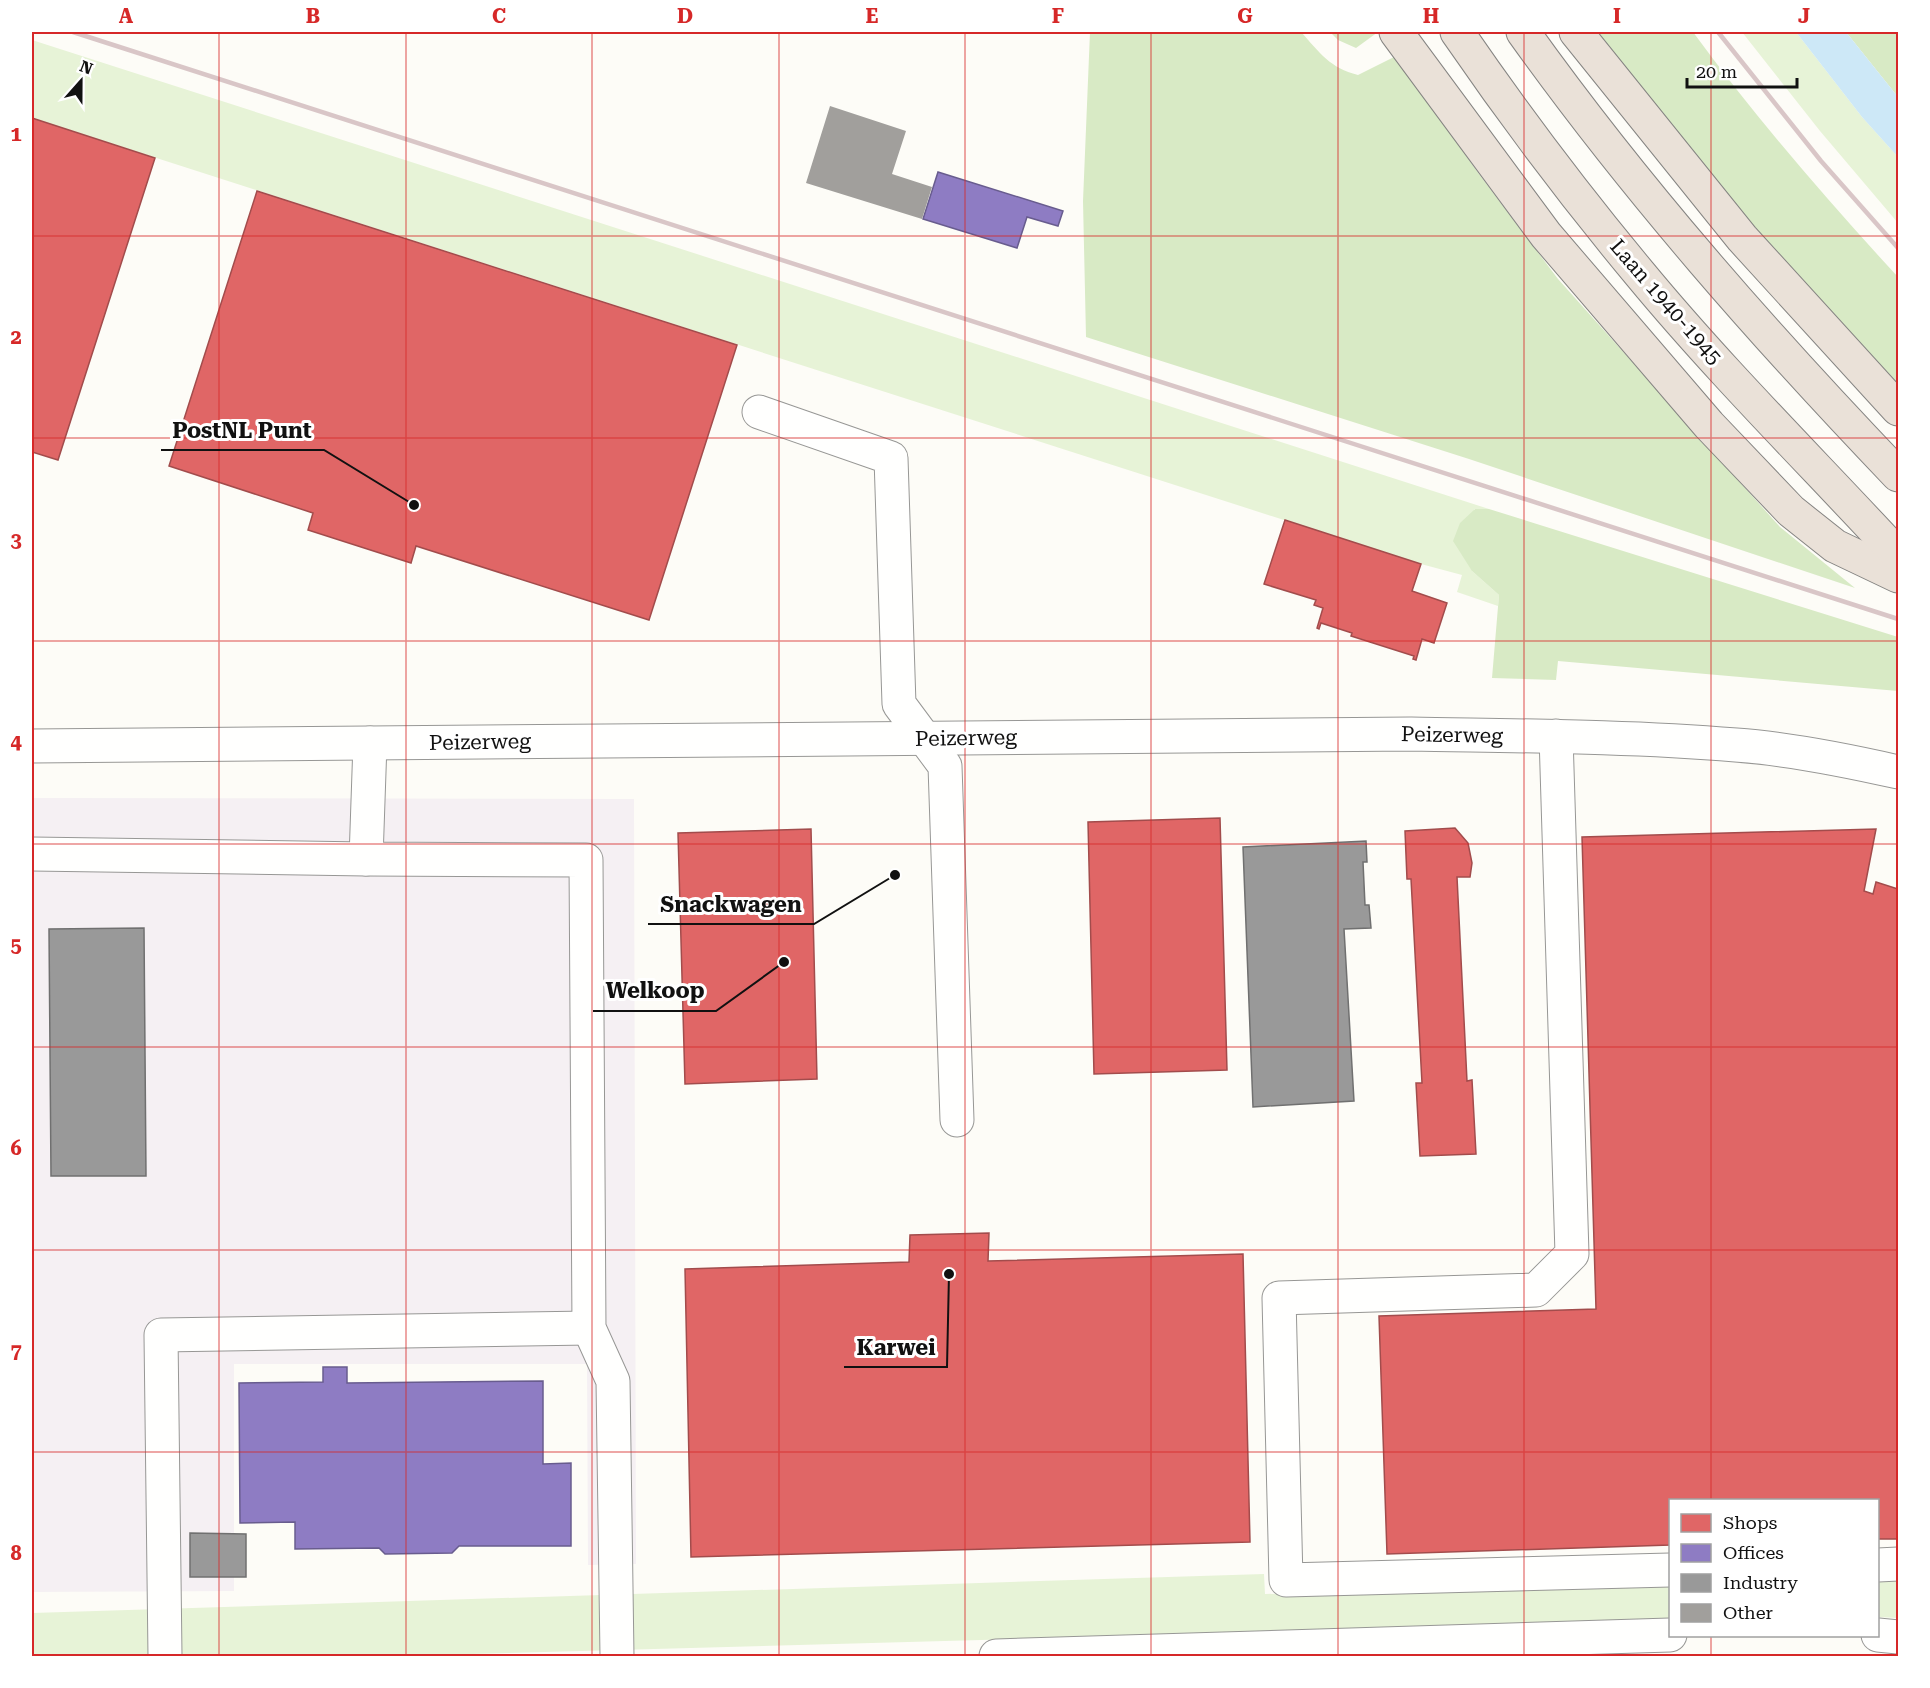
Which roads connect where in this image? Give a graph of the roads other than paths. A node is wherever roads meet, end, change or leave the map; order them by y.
1 (1396, 32) edge
2 (1457, 32) edge
3 (1524, 32) edge
4 (1576, 32) edge
5 (1899, 410) edge
6 (759, 412) dead end
7 (1899, 475) edge
8 (1899, 555) edge
9 (1899, 576) edge
10 (1556, 736) junction
11 (924, 738) junction
12 (370, 743) junction
13 (32, 746) edge
14 (1899, 772) edge
15 (32, 854) edge
16 (366, 859) junction
17 (957, 1120) dead end
18 (589, 1328) junction
19 (1899, 1564) edge
20 (1879, 1565) edge
21 (1669, 1570) edge
22 (1669, 1635) edge
23 (1879, 1635) edge
24 (1899, 1637) edge
25 (165, 1656) edge
26 (617, 1656) edge
27 (996, 1656) edge

1 - 9 highway
2 - 8 highway, Laan 1940-1945
3 - 7 highway
4 - 5 highway
6 - 11 street
10 - 11 street, Peizerweg
10 - 14 street, Peizerweg
10 - 21 street
11 - 12 street, Peizerweg
11 - 17 street
12 - 13 street, Peizerweg
12 - 16 street
15 - 16 street
16 - 18 street
18 - 25 street
18 - 26 street
19 - 20 street
22 - 27 street
23 - 24 street

